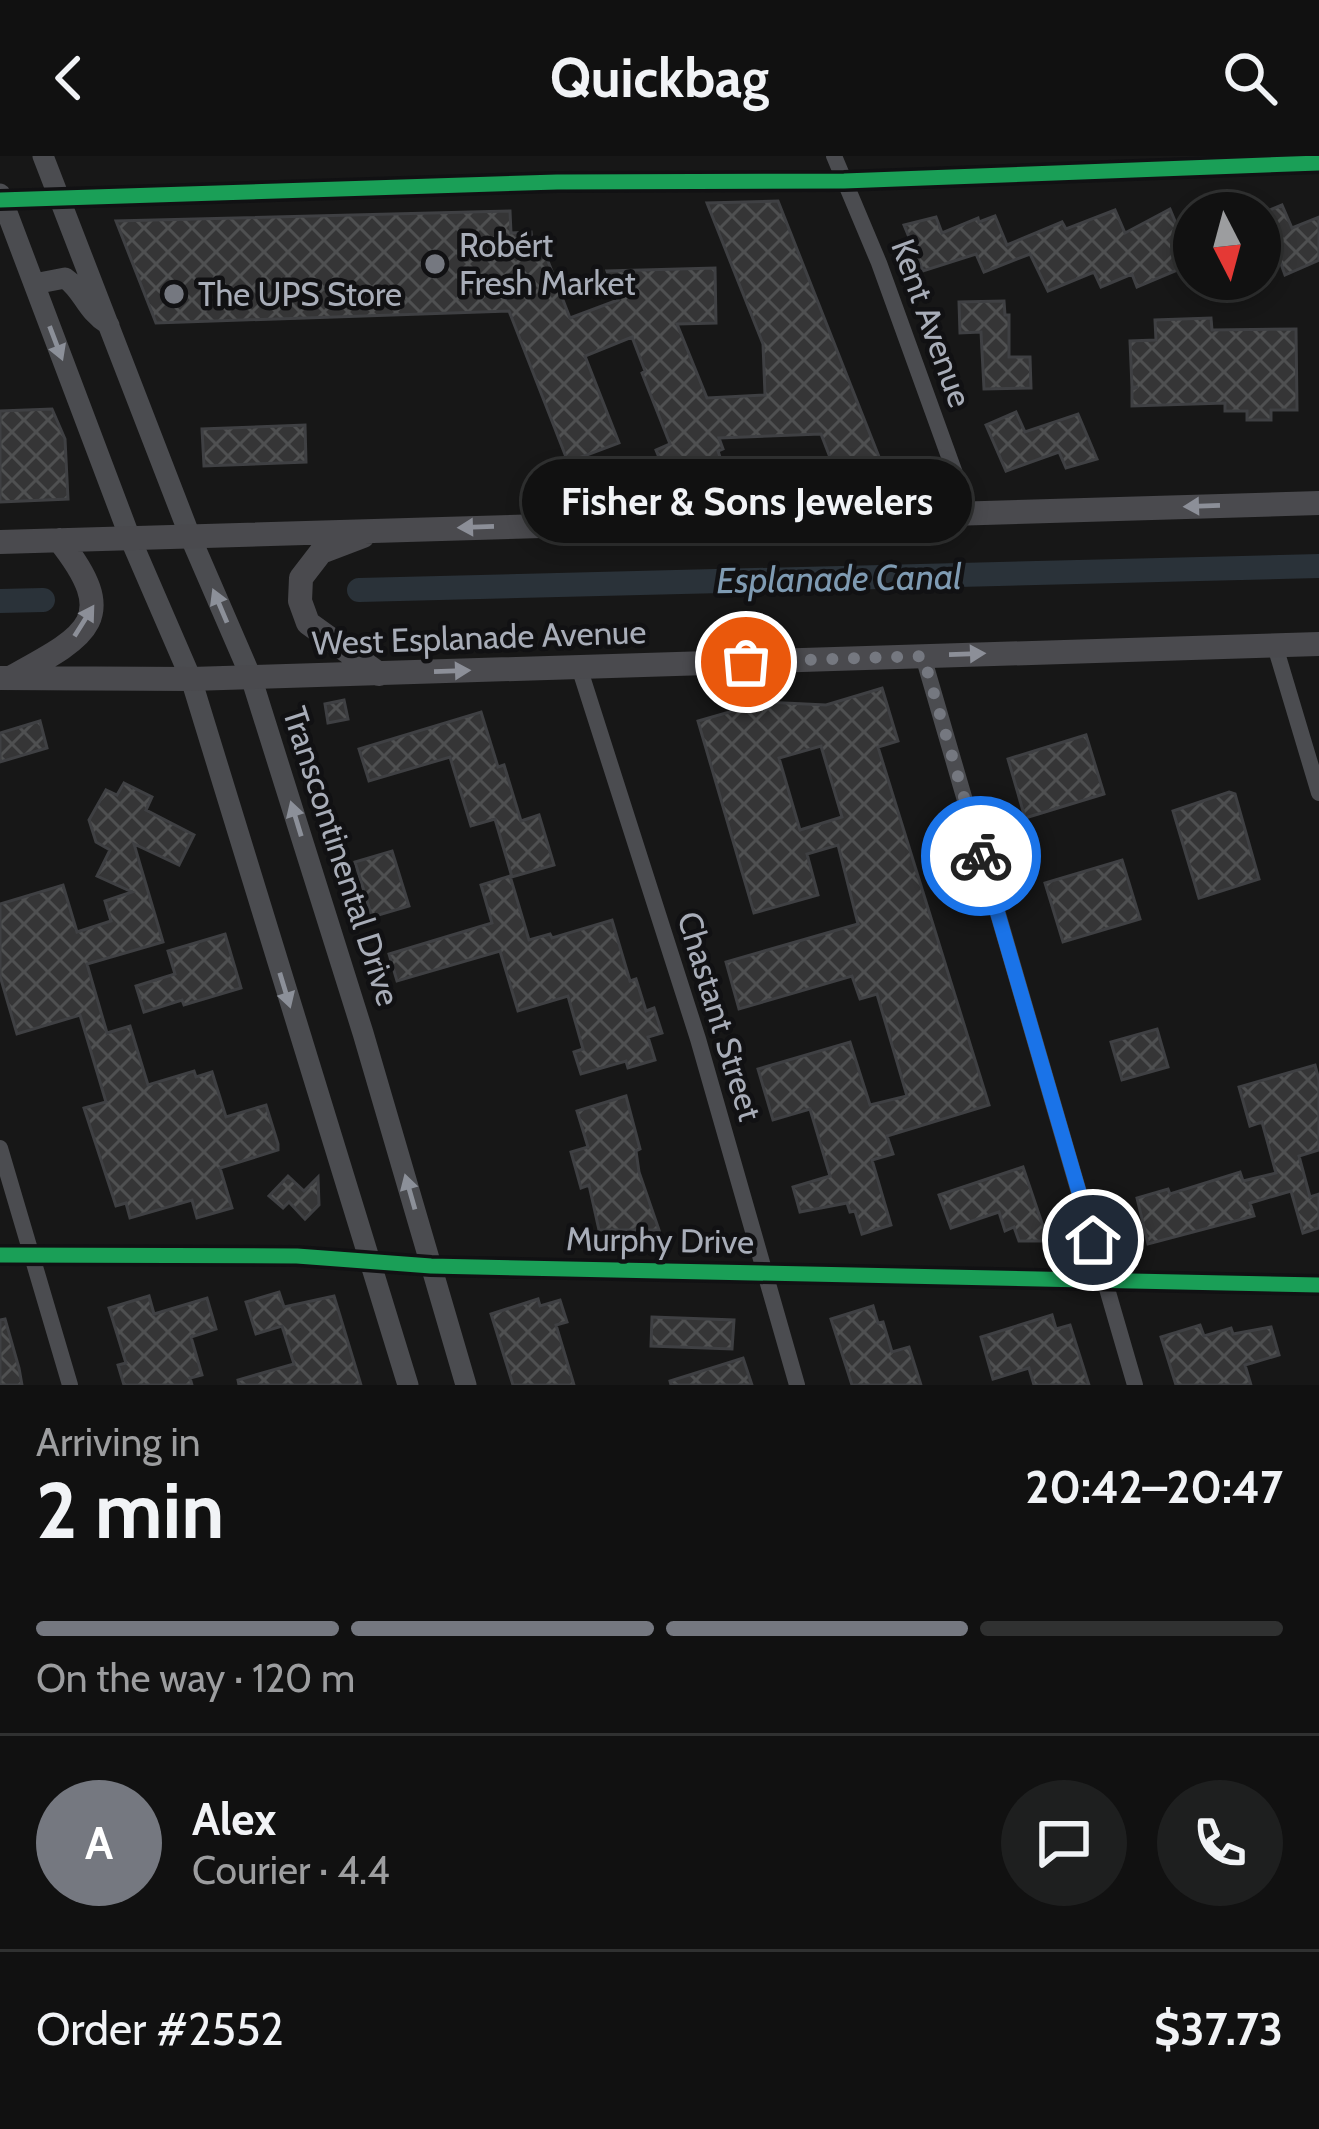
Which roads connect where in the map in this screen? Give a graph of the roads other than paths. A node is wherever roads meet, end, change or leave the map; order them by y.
1 (44, 156) edge
2 (834, 156) edge
3 (1319, 163) edge
4 (844, 181) junction
5 (1, 198) edge
6 (60, 198) junction
7 (34, 284) junction
8 (109, 325) junction
9 (1319, 503) edge
10 (969, 512) junction
11 (382, 529) junction
12 (190, 536) junction
13 (130, 538) junction
14 (58, 540) junction
15 (0, 542) edge
16 (1319, 644) edge
17 (1275, 646) junction
18 (923, 656) junction
19 (579, 667) junction
20 (379, 674) junction
21 (251, 677) junction
22 (5, 678) edge
23 (191, 680) junction
24 (1319, 793) edge
25 (0, 1148) edge
26 (0, 1255) edge
27 (31, 1256) junction
28 (368, 1262) junction
29 (431, 1266) junction
30 (763, 1272) junction
31 (1105, 1282) junction
32 (1319, 1285) edge
33 (70, 1385) edge
34 (408, 1385) edge
35 (466, 1385) edge
36 (797, 1385) edge
37 (1136, 1385) edge

1 - 6 street, Transcontinental Drive
2 - 4 street, Kent Avenue
3 - 4 street
4 - 6 street
4 - 10 street, Kent Avenue
5 - 6 street
5 - 7 street
6 - 8 street, Transcontinental Drive
7 - 8 street
7 -> 13 street
8 - 12 street, Transcontinental Drive
9 -> 10 main road
10 -> 11 main road
11 - 12 main road
11 - 20 main road
12 - 13 main road
21 -> 12 street, Transcontinental Drive
13 - 14 main road
13 - 23 street
14 - 15 main road
22 -> 14 main road
16 - 17 main road, West Esplanade Avenue
18 -> 17 main road, West Esplanade Avenue
17 - 24 street
18 - 19 main road, West Esplanade Avenue
18 - 31 street
20 -> 19 main road, West Esplanade Avenue
19 - 30 street, Chastant Street
20 - 21 main road, West Esplanade Avenue
21 - 23 main road, West Esplanade Avenue
29 -> 21 street, Transcontinental Drive
22 - 23 main road, West Esplanade Avenue
23 -> 28 street
25 - 27 street
26 - 27 street, Murphy Drive
27 - 28 street, Murphy Drive
27 - 33 street
28 - 29 street, Murphy Drive
28 - 34 street
29 - 30 street, Murphy Drive
29 - 35 street, Transcontinental Drive
30 - 31 street, Murphy Drive
30 - 36 street, Chastant Street
31 - 32 street, Murphy Drive
31 - 37 street

